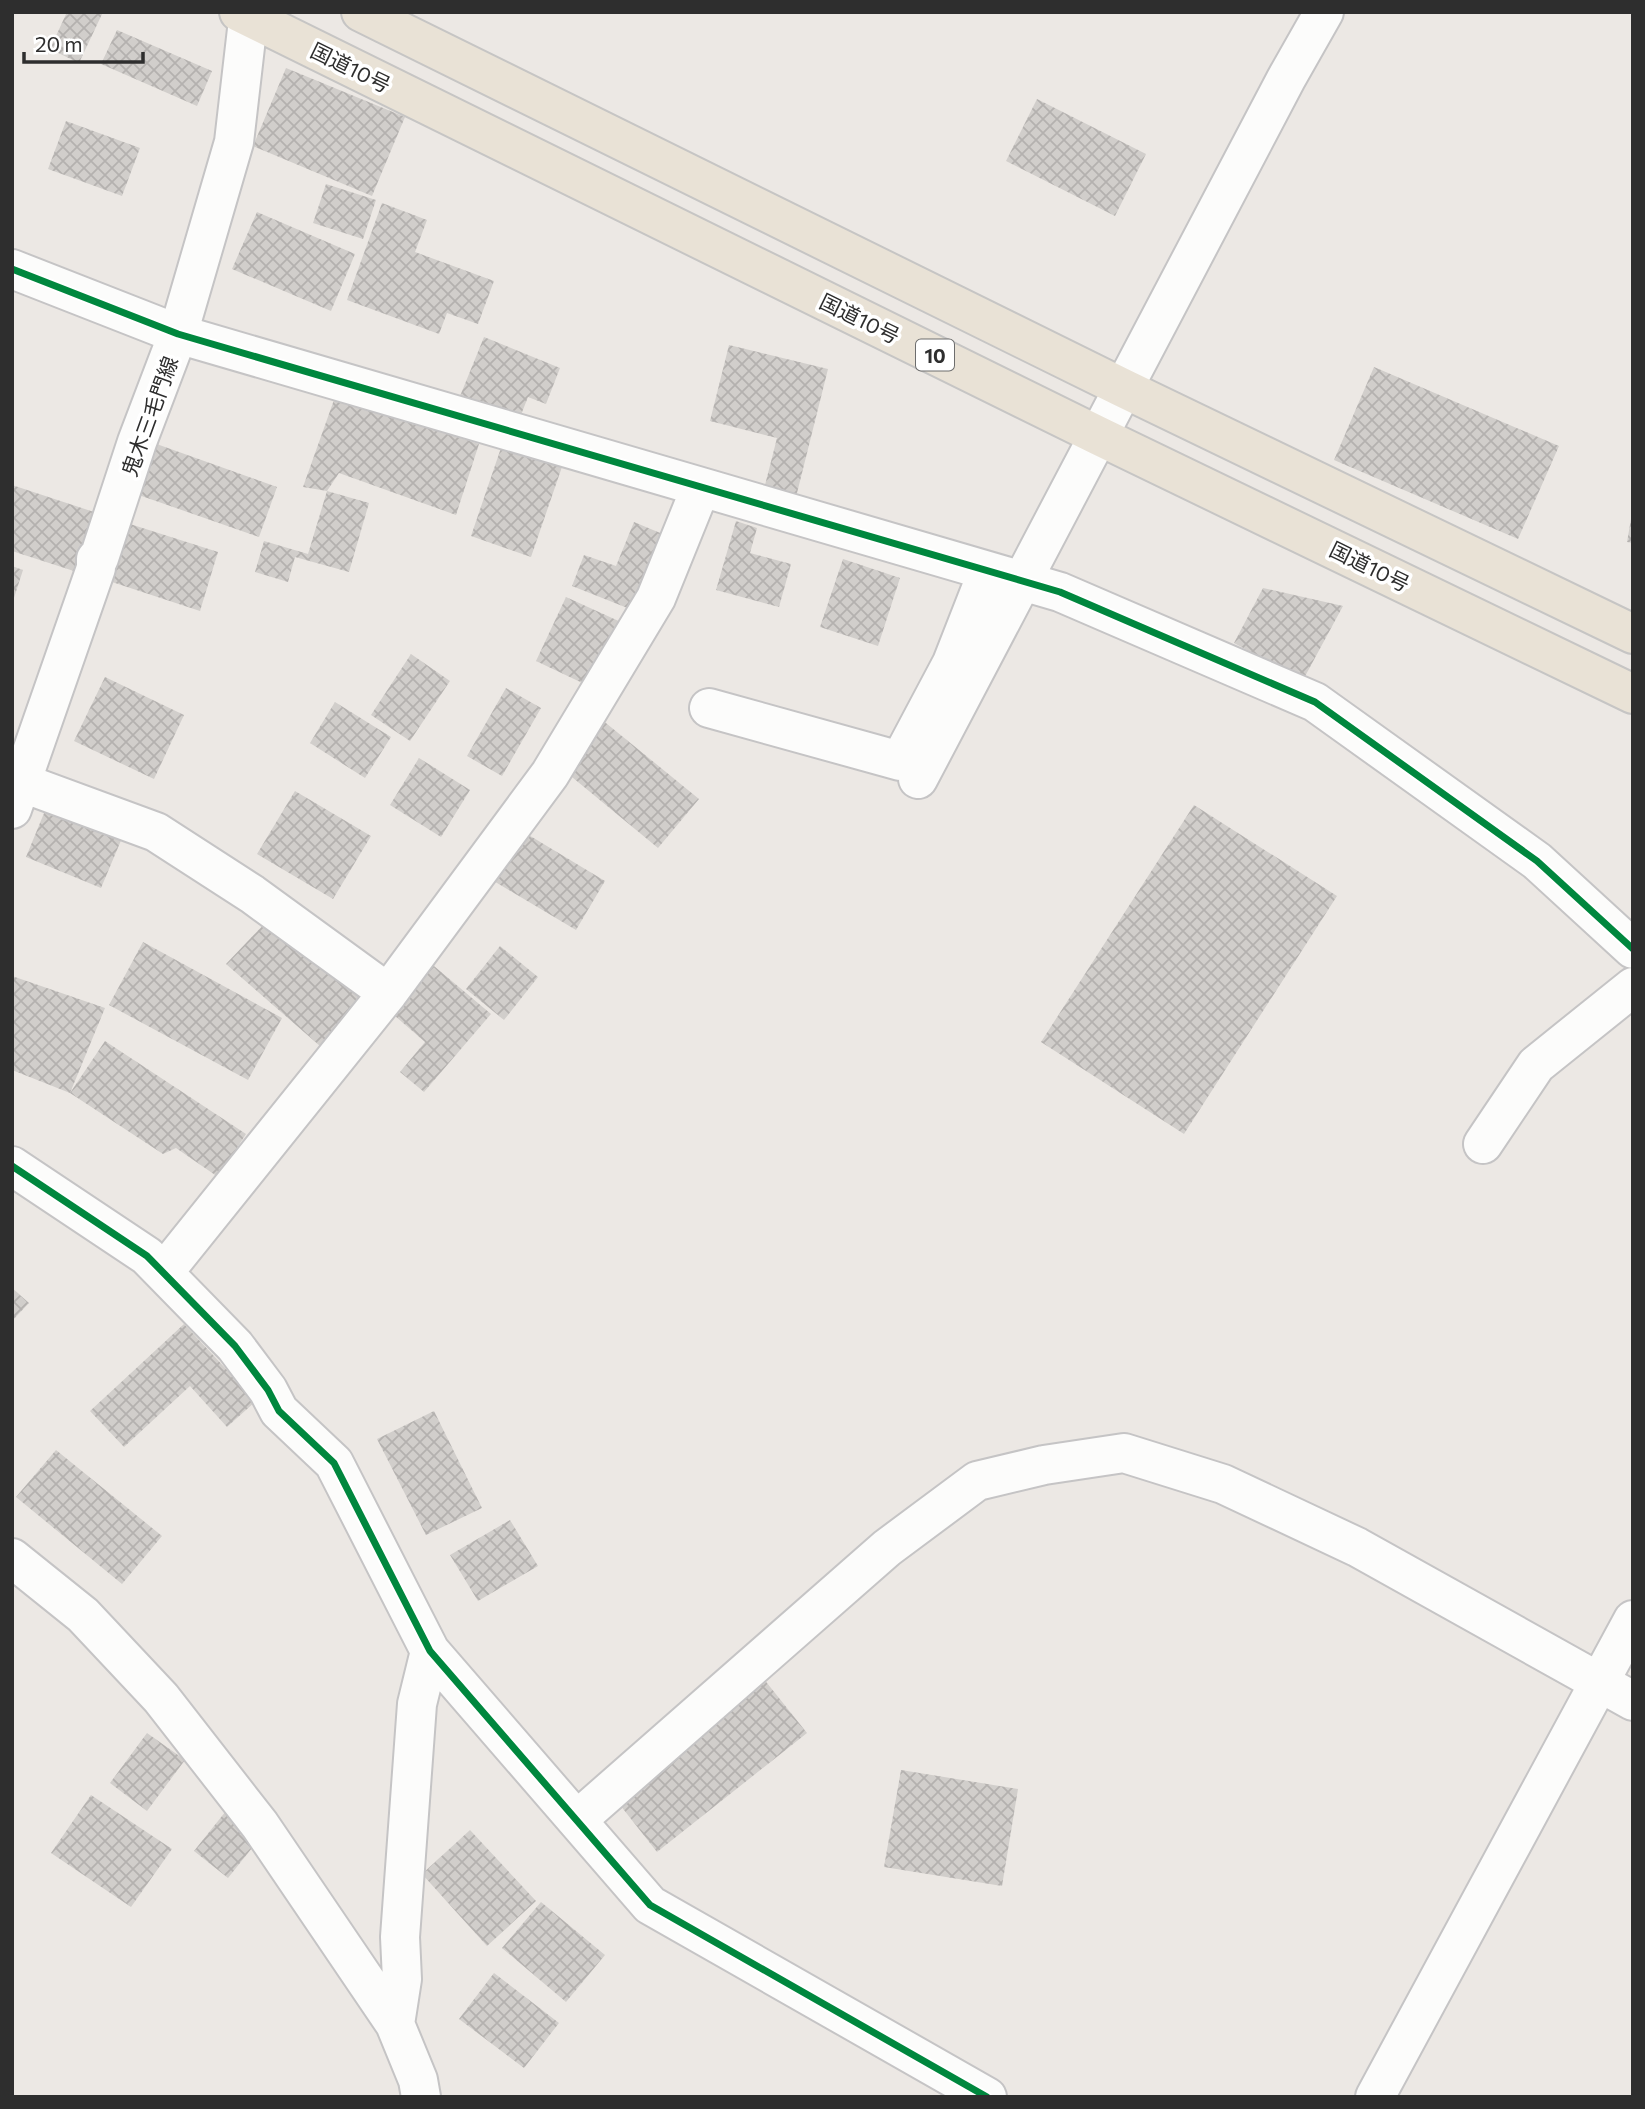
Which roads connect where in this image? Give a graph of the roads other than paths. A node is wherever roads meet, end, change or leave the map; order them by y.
1 (361, 12) edge
2 (1324, 12) edge
3 (245, 14) edge
4 (12, 269) edge
5 (178, 334) junction
6 (1123, 388) junction
7 (1100, 436) junction
8 (701, 487) junction
9 (1006, 576) junction
10 (1633, 634) edge
11 (1633, 694) edge
12 (709, 708) dead end
13 (918, 779) dead end
14 (15, 790) edge
15 (1633, 950) edge
16 (1633, 987) edge
17 (388, 993) junction
18 (1483, 1144) dead end
19 (12, 1166) edge
20 (164, 1272) junction
21 (12, 1558) edge
22 (1633, 1620) edge
23 (430, 1651) junction
24 (1599, 1682) junction
25 (1633, 1701) edge
26 (577, 1820) junction
27 (395, 2024) junction
28 (421, 2097) edge
29 (987, 2097) edge
30 (1375, 2097) edge

1 - 6 highway, 10
2 - 6 street
3 - 5 street, 鬼木三毛門線
3 - 7 highway, 国道10号 / 10
4 - 5 street
5 - 8 street
5 - 14 street, 鬼木三毛門線
6 - 7 street
6 - 10 highway, 10
7 - 9 street
7 - 11 highway, 国道10号 / 10
8 - 9 street
8 - 17 street
9 - 12 street
9 - 13 street
9 - 15 street
14 - 17 street
16 - 18 street
17 - 20 street
19 - 20 street
20 - 23 street
21 - 27 street
22 - 24 street
23 - 26 street
23 - 27 street
24 - 25 street
24 - 26 street
24 - 30 street
26 - 29 street
27 - 28 street

